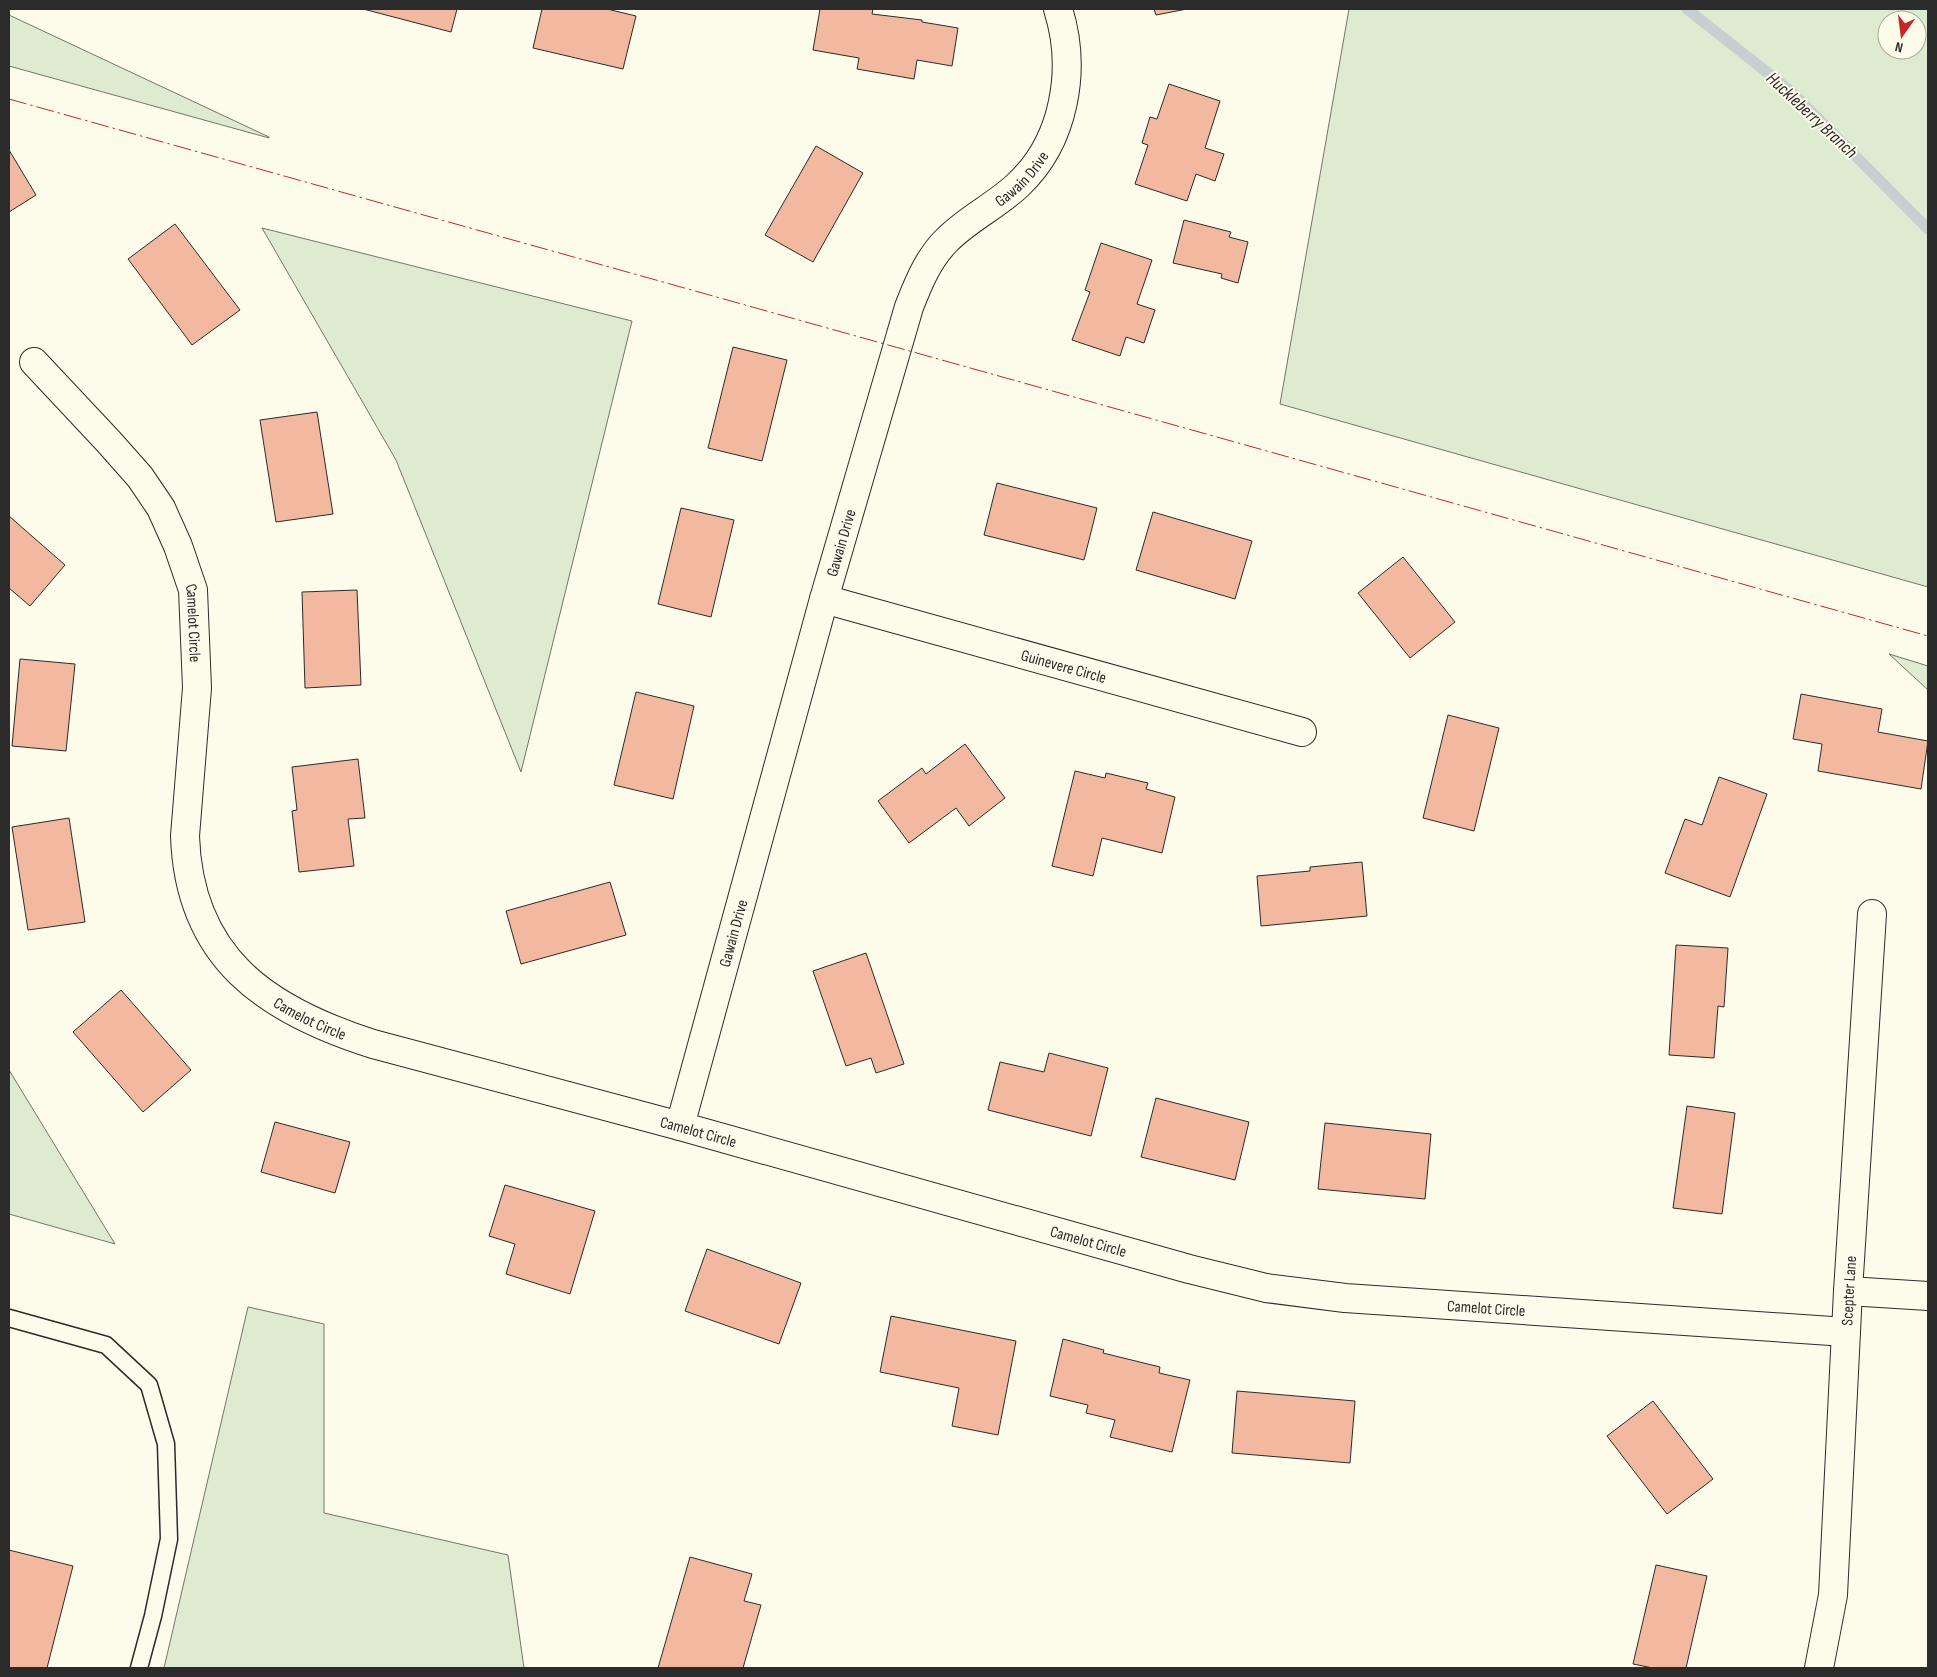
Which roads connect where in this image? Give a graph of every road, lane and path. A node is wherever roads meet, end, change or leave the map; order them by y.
1 (1058, 9) edge
2 (34, 362) dead end
3 (824, 600) junction
4 (1302, 732) dead end
5 (1872, 914) dead end
6 (680, 1126) junction
7 (1848, 1291) junction
8 (1928, 1296) edge
9 (9, 1318) edge
10 (1846, 1332) junction
11 (139, 1668) edge
12 (1820, 1668) edge

1 - 3 street, Gawain Drive
2 - 6 street, Camelot Circle
3 - 4 street, Guinevere Circle
3 - 6 street, Gawain Drive
5 - 7 street, Scepter Lane
6 - 10 street, Camelot Circle
7 - 8 street
7 - 10 street, Scepter Lane
9 - 11 lane
10 - 12 street, Scepter Lane

